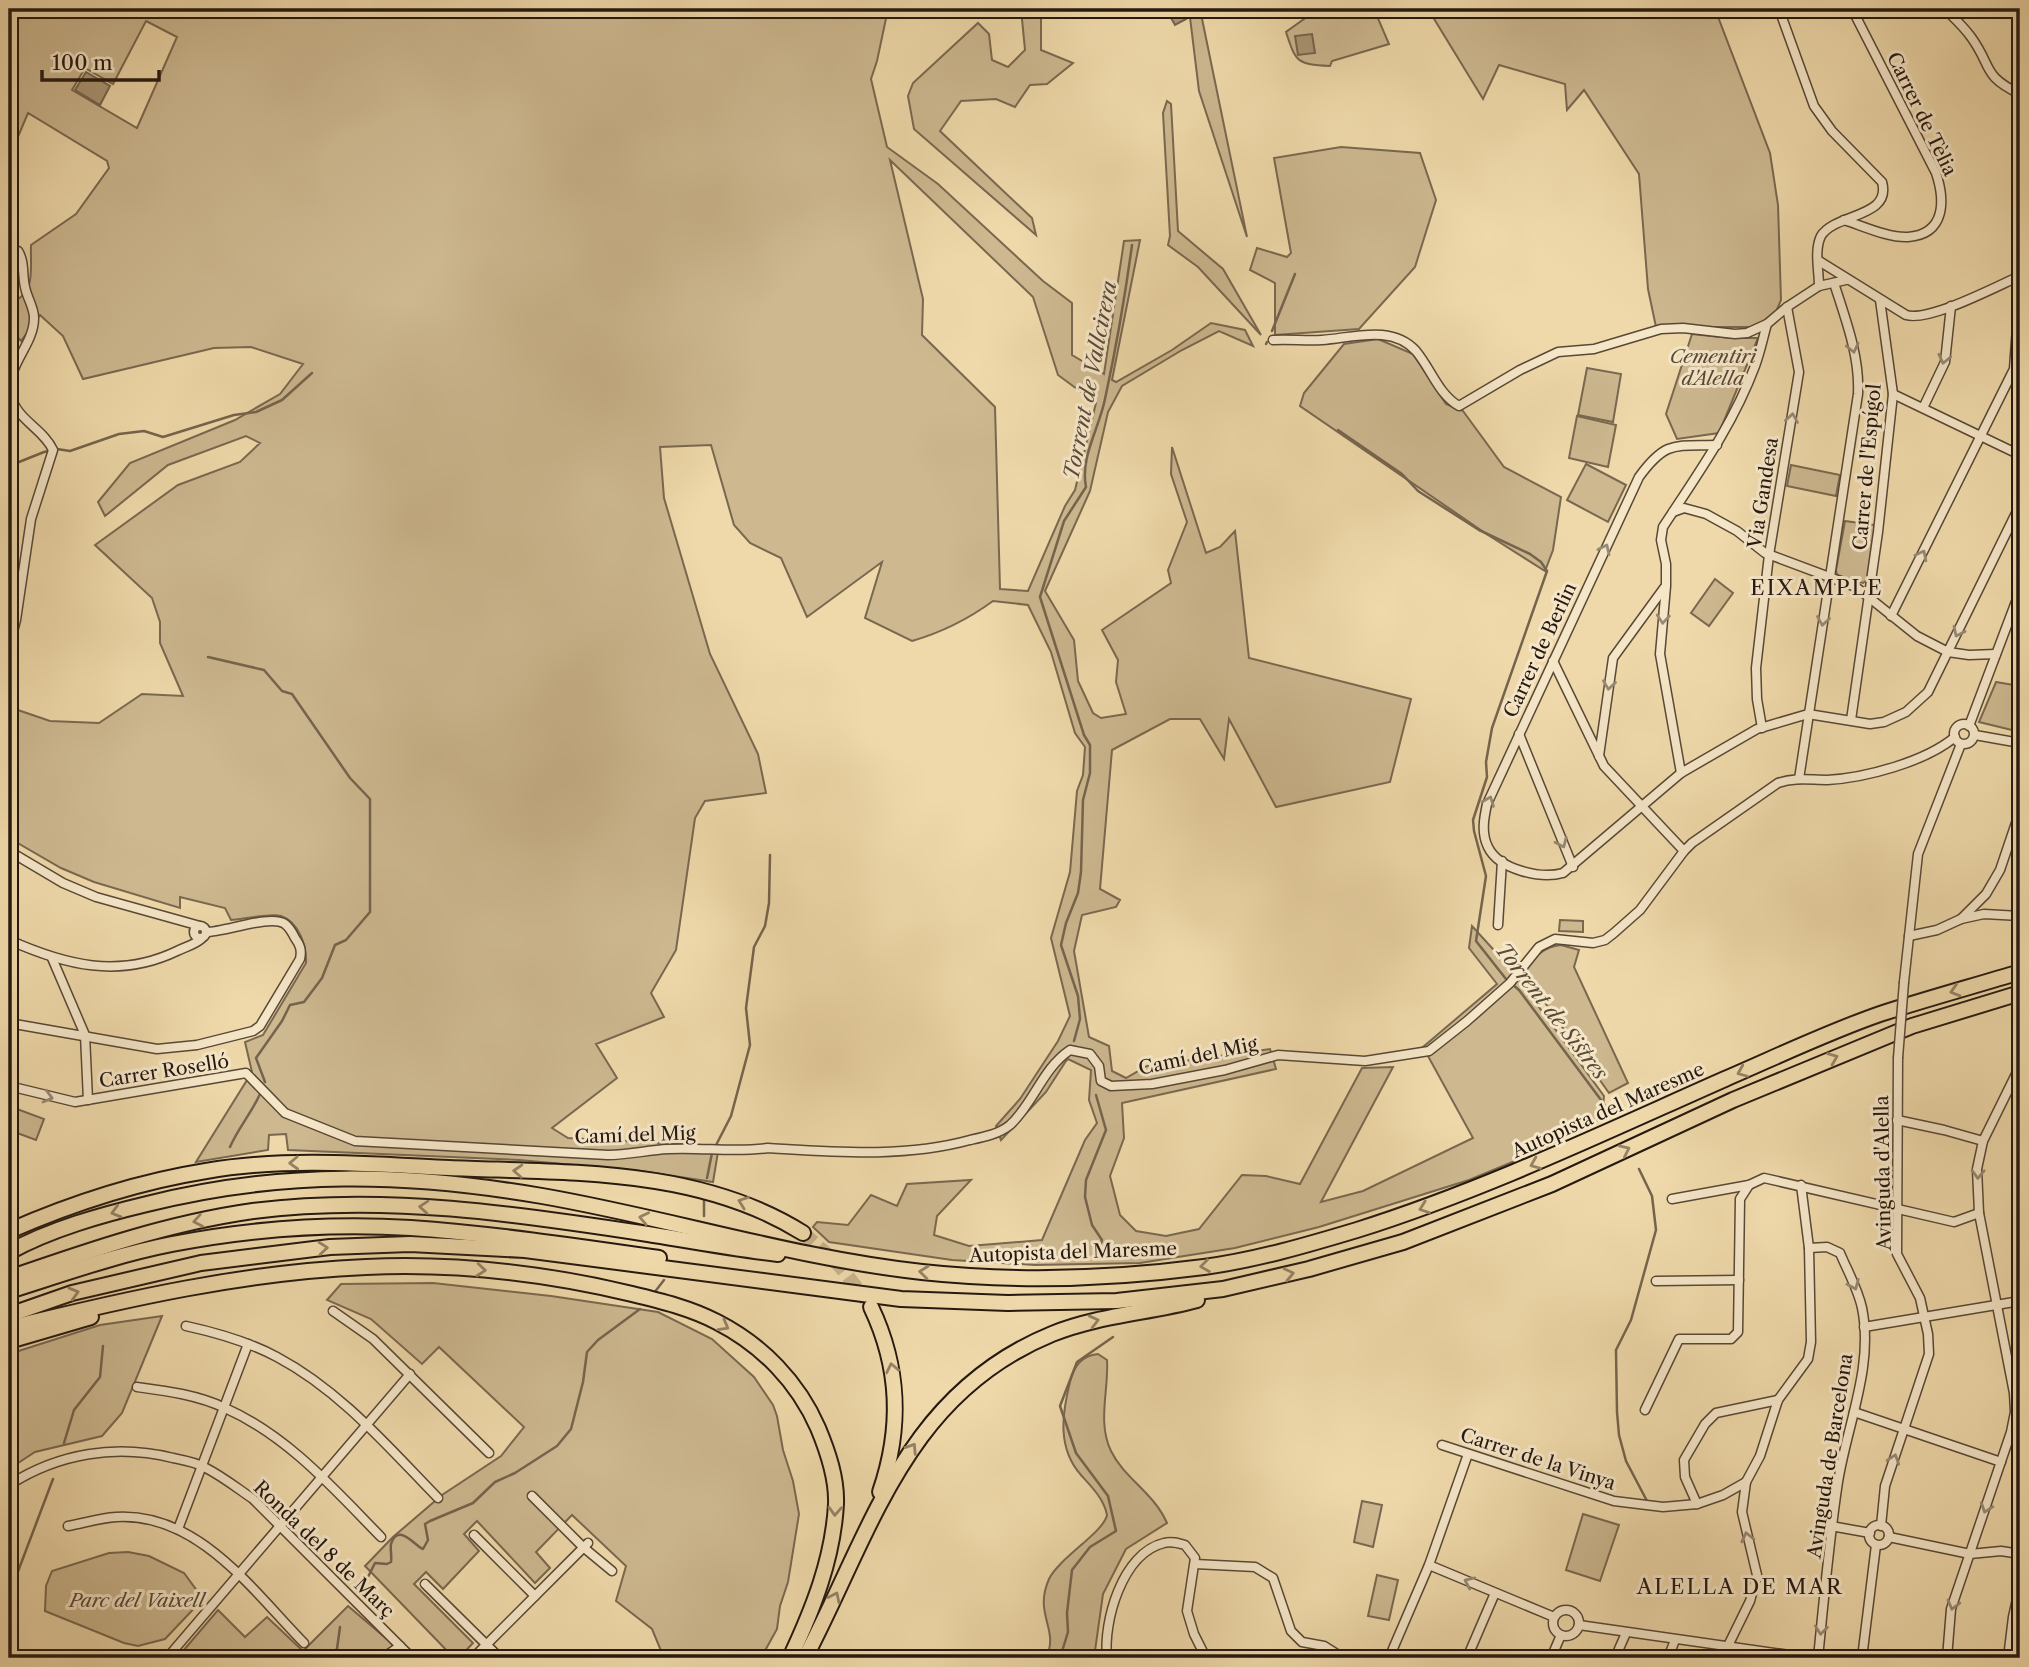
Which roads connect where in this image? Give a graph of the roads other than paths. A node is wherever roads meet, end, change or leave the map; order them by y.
1 (1779, 9) edge
2 (1852, 9) edge
3 (1945, 9) edge
4 (2020, 94) edge
5 (1844, 220) junction
6 (9, 248) edge
7 (1819, 261) junction
8 (2020, 276) edge
9 (1846, 280) junction
10 (1833, 283) junction
11 (1819, 286) junction
12 (2020, 286) edge
13 (1880, 300) junction
14 (1951, 306) junction
15 (1787, 307) junction
16 (1767, 324) junction
17 (1273, 340) dead end
18 (2017, 370) edge
19 (1893, 394) junction
20 (1923, 408) junction
21 (1981, 436) junction
22 (1717, 445) junction
23 (2020, 455) edge
24 (2020, 505) edge
25 (1673, 512) junction
26 (1769, 555) junction
27 (1830, 577) junction
28 (1666, 586) junction
29 (2020, 591) edge
30 (1870, 598) junction
31 (1891, 616) junction
32 (9, 646) edge
33 (1948, 652) junction
34 (1996, 653) junction
35 (1553, 660) junction
36 (1808, 714) junction
37 (1851, 720) junction
38 (1969, 726) junction
39 (1762, 728) junction
40 (1519, 734) junction
41 (1975, 735) junction
42 (1958, 741) junction
43 (2020, 743) edge
44 (1599, 756) junction
45 (1681, 773) junction
46 (1800, 779) junction
47 (1642, 808) junction
48 (2020, 811) edge
49 (9, 851) edge
50 (1684, 851) junction
51 (1502, 861) junction
52 (1573, 867) junction
53 (1986, 894) junction
54 (1983, 914) junction
55 (2020, 916) edge
56 (1961, 919) junction
57 (1498, 925) dead end
58 (199, 933) junction
59 (1909, 936) junction
60 (9, 940) edge
61 (52, 958) junction
62 (2020, 972) edge
63 (2020, 993) edge
64 (9, 1023) edge
65 (85, 1035) junction
66 (2020, 1066) edge
67 (246, 1073) joint
68 (9, 1086) edge
69 (88, 1100) junction
70 (1897, 1120) junction
71 (1983, 1141) junction
72 (2020, 1144) edge
73 (2017, 1154) dead end
74 (340, 1163) junction
75 (426, 1180) junction
76 (1749, 1185) junction
77 (1801, 1185) junction
78 (1672, 1199) dead end
79 (1898, 1209) junction
80 (1979, 1213) junction
81 (9, 1231) edge
82 (803, 1233) tunnel mouth
83 (1809, 1248) junction
84 (9, 1252) edge
85 (879, 1266) junction
86 (9, 1278) edge
87 (1739, 1280) junction
88 (1656, 1282) dead end
89 (218, 1283) junction
90 (1223, 1289) junction
91 (9, 1291) edge
92 (950, 1300) junction
93 (2020, 1301) edge
94 (1996, 1305) junction
95 (871, 1307) tunnel mouth
96 (333, 1311) dead end
97 (9, 1314) edge
98 (1925, 1318) junction
99 (186, 1326) dead end
100 (1864, 1327) junction
101 (9, 1328) edge
102 (9, 1341) edge
103 (248, 1344) junction
104 (410, 1374) junction
105 (137, 1387) dead end
106 (1778, 1400) junction
107 (224, 1407) junction
108 (1645, 1410) dead end
109 (1854, 1412) junction
110 (367, 1425) junction
111 (1904, 1429) junction
112 (1442, 1445) dead end
113 (489, 1453) dead end
114 (1468, 1454) junction
115 (2001, 1462) junction
116 (201, 1465) junction
117 (323, 1478) junction
118 (1746, 1482) junction
119 (9, 1485) edge
120 (532, 1496) dead end
121 (438, 1498) dead end
122 (1697, 1504) junction
123 (68, 1525) dead end
124 (281, 1526) junction
125 (1831, 1526) junction
126 (1881, 1526) junction
127 (178, 1530) junction
128 (867, 1530) junction
129 (1870, 1533) junction
130 (474, 1535) dead end
131 (381, 1537) dead end
132 (1889, 1537) junction
133 (586, 1545) junction
134 (1876, 1545) junction
135 (1970, 1554) junction
136 (2020, 1554) edge
137 (1195, 1564) junction
138 (1429, 1565) junction
139 (612, 1572) dead end
140 (238, 1576) junction
141 (425, 1584) dead end
142 (2020, 1586) edge
143 (1494, 1593) junction
144 (535, 1596) junction
145 (1554, 1616) junction
146 (1579, 1625) junction
147 (1626, 1633) junction
148 (1561, 1635) junction
149 (1675, 1640) junction
150 (304, 1643) dead end
151 (486, 1645) junction
152 (400, 1646) junction
153 (1726, 1646) junction
154 (167, 1658) edge
155 (383, 1658) edge
156 (412, 1658) edge
157 (473, 1658) edge
158 (500, 1658) edge
159 (790, 1658) edge
160 (805, 1658) edge
161 (1107, 1658) edge
162 (1206, 1658) edge
163 (1343, 1658) edge
164 (1389, 1658) edge
165 (1467, 1658) edge
166 (1551, 1658) edge
167 (1615, 1658) edge
168 (1668, 1658) edge
169 (1722, 1658) edge
170 (1810, 1658) edge
171 (1818, 1658) edge
172 (1862, 1658) edge
173 (1947, 1658) edge
174 (2008, 1658) edge

1 - 5 street
2 - 5 street, Carrer de Tèlia
3 - 4 street
5 - 7 street
6 - 32 street
7 - 9 street
7 - 11 street
8 - 14 street
9 - 10 street
9 - 13 street
10 - 11 street
10 -> 27 street
11 - 15 street
12 - 18 street
13 - 14 street
13 - 19 street, Carrer de l'Espígol
14 -> 20 street
15 - 16 street
26 -> 15 street, Via Gandesa
16 - 17 street
16 - 22 street
18 - 21 street
19 - 20 street
19 - 30 street, Carrer de l'Espígol
20 - 21 street
21 - 23 street
31 -> 21 street
22 - 25 street
35 -> 22 street, Carrer de Berlin
24 -> 33 street
25 - 26 street
25 - 28 street
26 - 27 street
26 - 39 street, Via Gandesa
27 - 30 street
27 -> 36 street
28 -> 44 street
28 -> 45 street
29 - 34 street
30 - 31 street
30 - 37 street, Carrer de l'Espígol
31 - 33 street
33 - 34 street
33 - 37 street
34 - 38 street
35 - 40 street, Carrer de Berlin
35 - 44 street
36 - 37 street
36 - 39 street
36 - 46 street
38 - 41 street
38 - 42 street
39 - 45 street
51 -> 40 street, Carrer de Berlin
40 -> 52 street
41 - 42 street
41 - 43 street
42 - 46 street, Camí del Mig
42 - 59 street, Avinguda d'Alella
44 - 47 street
45 - 47 street
46 - 50 street, Camí del Mig
47 - 50 street
47 - 52 street
48 - 53 street
49 - 58 street
50 - 67 street, Camí del Mig
51 - 52 street
51 - 57 street
53 - 54 street
53 - 56 street
54 - 55 street
54 - 56 street
56 - 59 street
58 - 61 street
58 - 65 street
59 - 70 street, Avinguda d'Alella, bridge
60 - 61 street
61 - 65 street
62 -> 85 highway, Autopista del Maresme
90 -> 63 highway
64 - 65 street
65 - 69 street
66 - 71 street
67 - 69 street, Carrer Roselló
68 -> 69 street, Carrer Roselló
70 - 71 street
70 - 79 street, Avinguda d'Alella
71 -> 80 street
72 - 73 street
74 - 75 highway
74 -> 81 highway
82 -> 74 highway
75 -> 84 highway, Autopista del Maresme
85 -> 75 highway, Autopista del Maresme
76 - 77 street
76 - 78 street
76 - 87 street
77 - 79 street
77 - 83 street
79 - 80 street
79 - 98 street, Avinguda d'Alella
80 - 94 street
83 -> 100 street, Avinguda de Barcelona
83 - 106 street
85 -> 86 highway
87 - 88 street
87 - 108 street
89 - 101 highway
89 - 102 highway
89 -> 159 highway
90 - 92 highway
128 -> 90 highway
91 - 92 highway
97 -> 92 highway
93 - 94 street
94 - 98 street
94 - 115 street
128 -> 95 highway
96 - 104 street
98 - 100 street
98 - 111 street, Avinguda d'Alella
99 - 103 street
100 - 109 street, Avinguda de Barcelona
103 - 107 street
103 - 110 street
104 - 110 street
104 - 113 street
105 - 107 street
106 - 118 street
106 - 122 street
107 - 116 street
107 - 117 street
109 - 111 street
109 - 125 street, Avinguda de Barcelona
110 - 117 street
110 - 121 street
111 - 115 street
126 -> 111 street, Avinguda d'Alella
112 - 114 street, Carrer de la Vinya
114 - 122 street, Carrer de la Vinya
114 - 138 street
115 -> 135 street
116 - 119 street, Ronda del 8 de Març
116 - 124 street, Ronda del 8 de Març
116 - 127 street
117 - 124 street
117 - 131 street
118 - 122 street, Carrer de la Vinya
153 -> 118 street
120 - 133 street
123 - 127 street
124 - 140 street
124 - 152 street, Ronda del 8 de Març
125 - 129 street
125 -> 171 street, Avinguda de Barcelona
126 - 129 street
126 - 132 street
127 - 140 street
160 -> 128 highway
129 - 134 street
130 - 144 street
132 - 134 street
132 - 135 street
133 - 139 street
133 - 144 street
134 - 172 street
135 - 136 street
135 -> 173 street
137 - 161 street
137 - 162 street
137 - 163 street
143 -> 138 street
138 - 164 street
140 - 150 street
140 - 154 street
141 - 151 street
142 - 174 street
143 - 145 street
143 - 165 street
144 - 151 street
145 - 146 street
145 - 148 street
146 - 147 street
146 - 148 street
147 - 149 street
147 - 167 street
148 - 166 street
149 - 153 street
149 - 168 street
151 - 157 street
151 - 158 street
152 - 155 street
152 - 156 street, Ronda del 8 de Març
153 - 169 street
153 - 170 street

